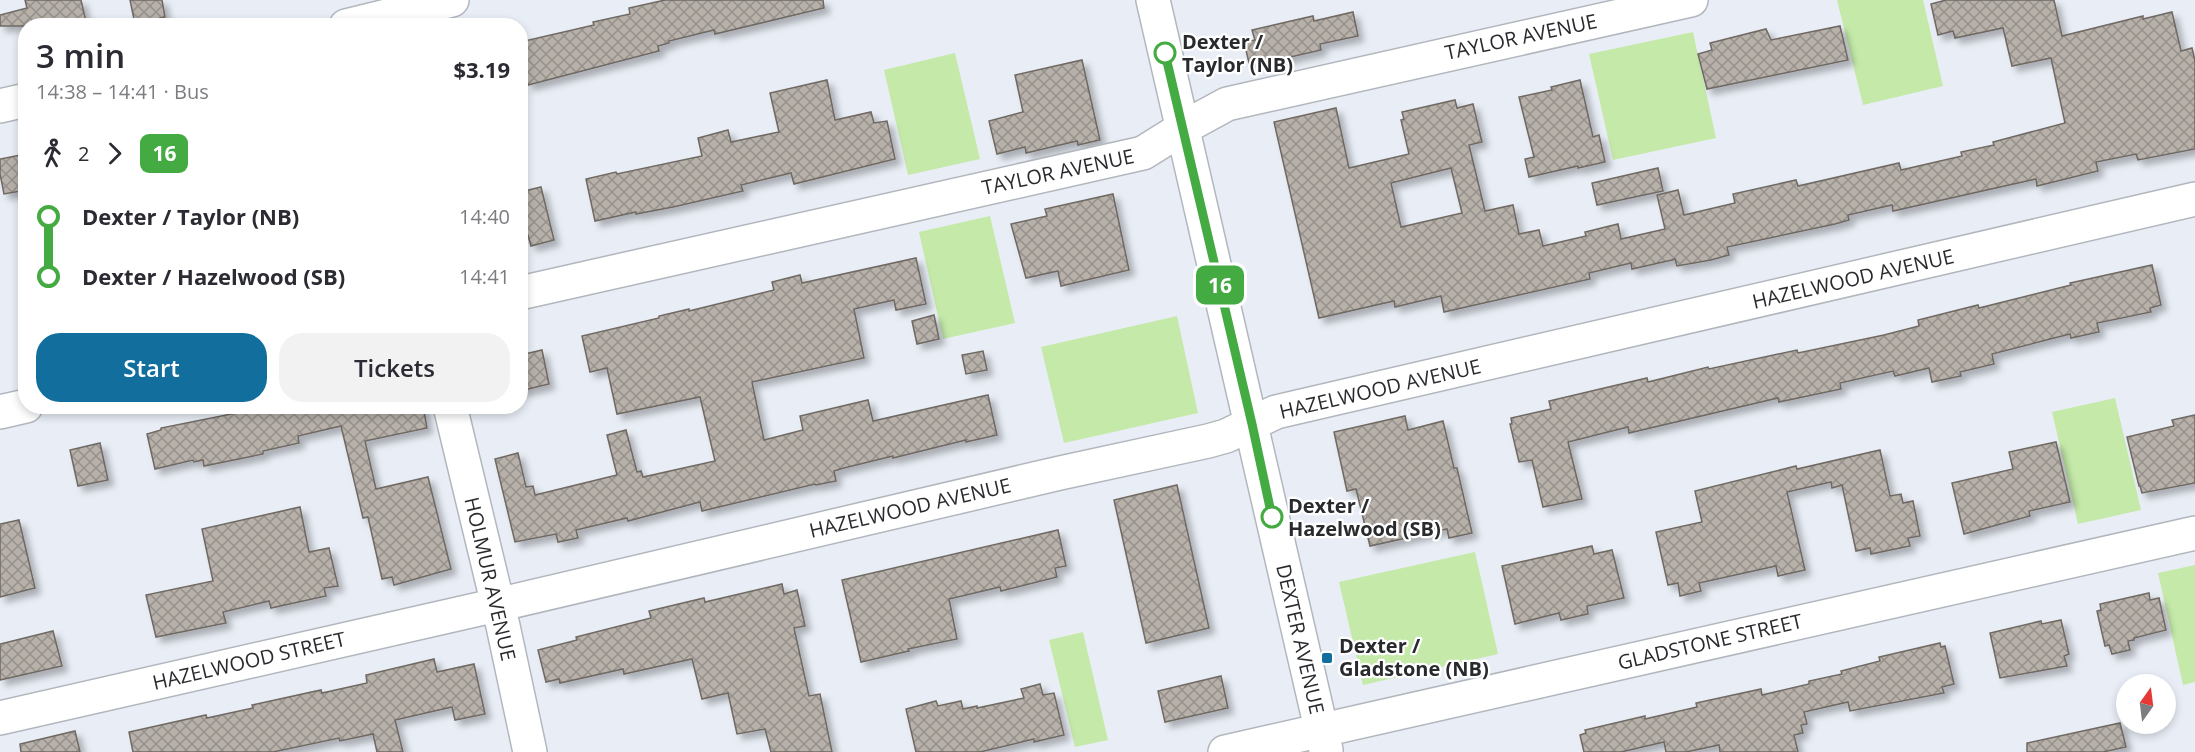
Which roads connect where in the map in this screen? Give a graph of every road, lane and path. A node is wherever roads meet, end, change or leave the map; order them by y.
1 (452, 0) edge
2 (1154, 0) edge
3 (1691, 0) edge
4 (358, 18) edge
5 (18, 102) edge
6 (0, 106) edge
7 (1183, 128) junction
8 (2195, 199) edge
9 (528, 292) edge
10 (18, 408) edge
11 (0, 412) edge
12 (452, 414) edge
13 (1252, 424) junction
14 (2195, 533) edge
15 (497, 605) junction
16 (0, 718) edge
17 (1324, 741) edge
18 (530, 752) edge
19 (1225, 752) edge

1 - 4 street
2 - 7 street, DEXTER AVENUE
3 - 7 street, TAYLOR AVENUE
5 - 6 street
7 - 9 street, TAYLOR AVENUE
7 - 13 street, DEXTER AVENUE
8 - 13 street, HAZELWOOD AVENUE
10 - 11 street
12 - 15 street, HOLMUR AVENUE
13 - 15 street, HAZELWOOD AVENUE
13 - 17 street, DEXTER AVENUE
14 - 17 street, GLADSTONE STREET
15 - 16 street, HAZELWOOD STREET
15 - 18 street, HOLMUR AVENUE
17 - 19 street, GLADSTONE STREET

